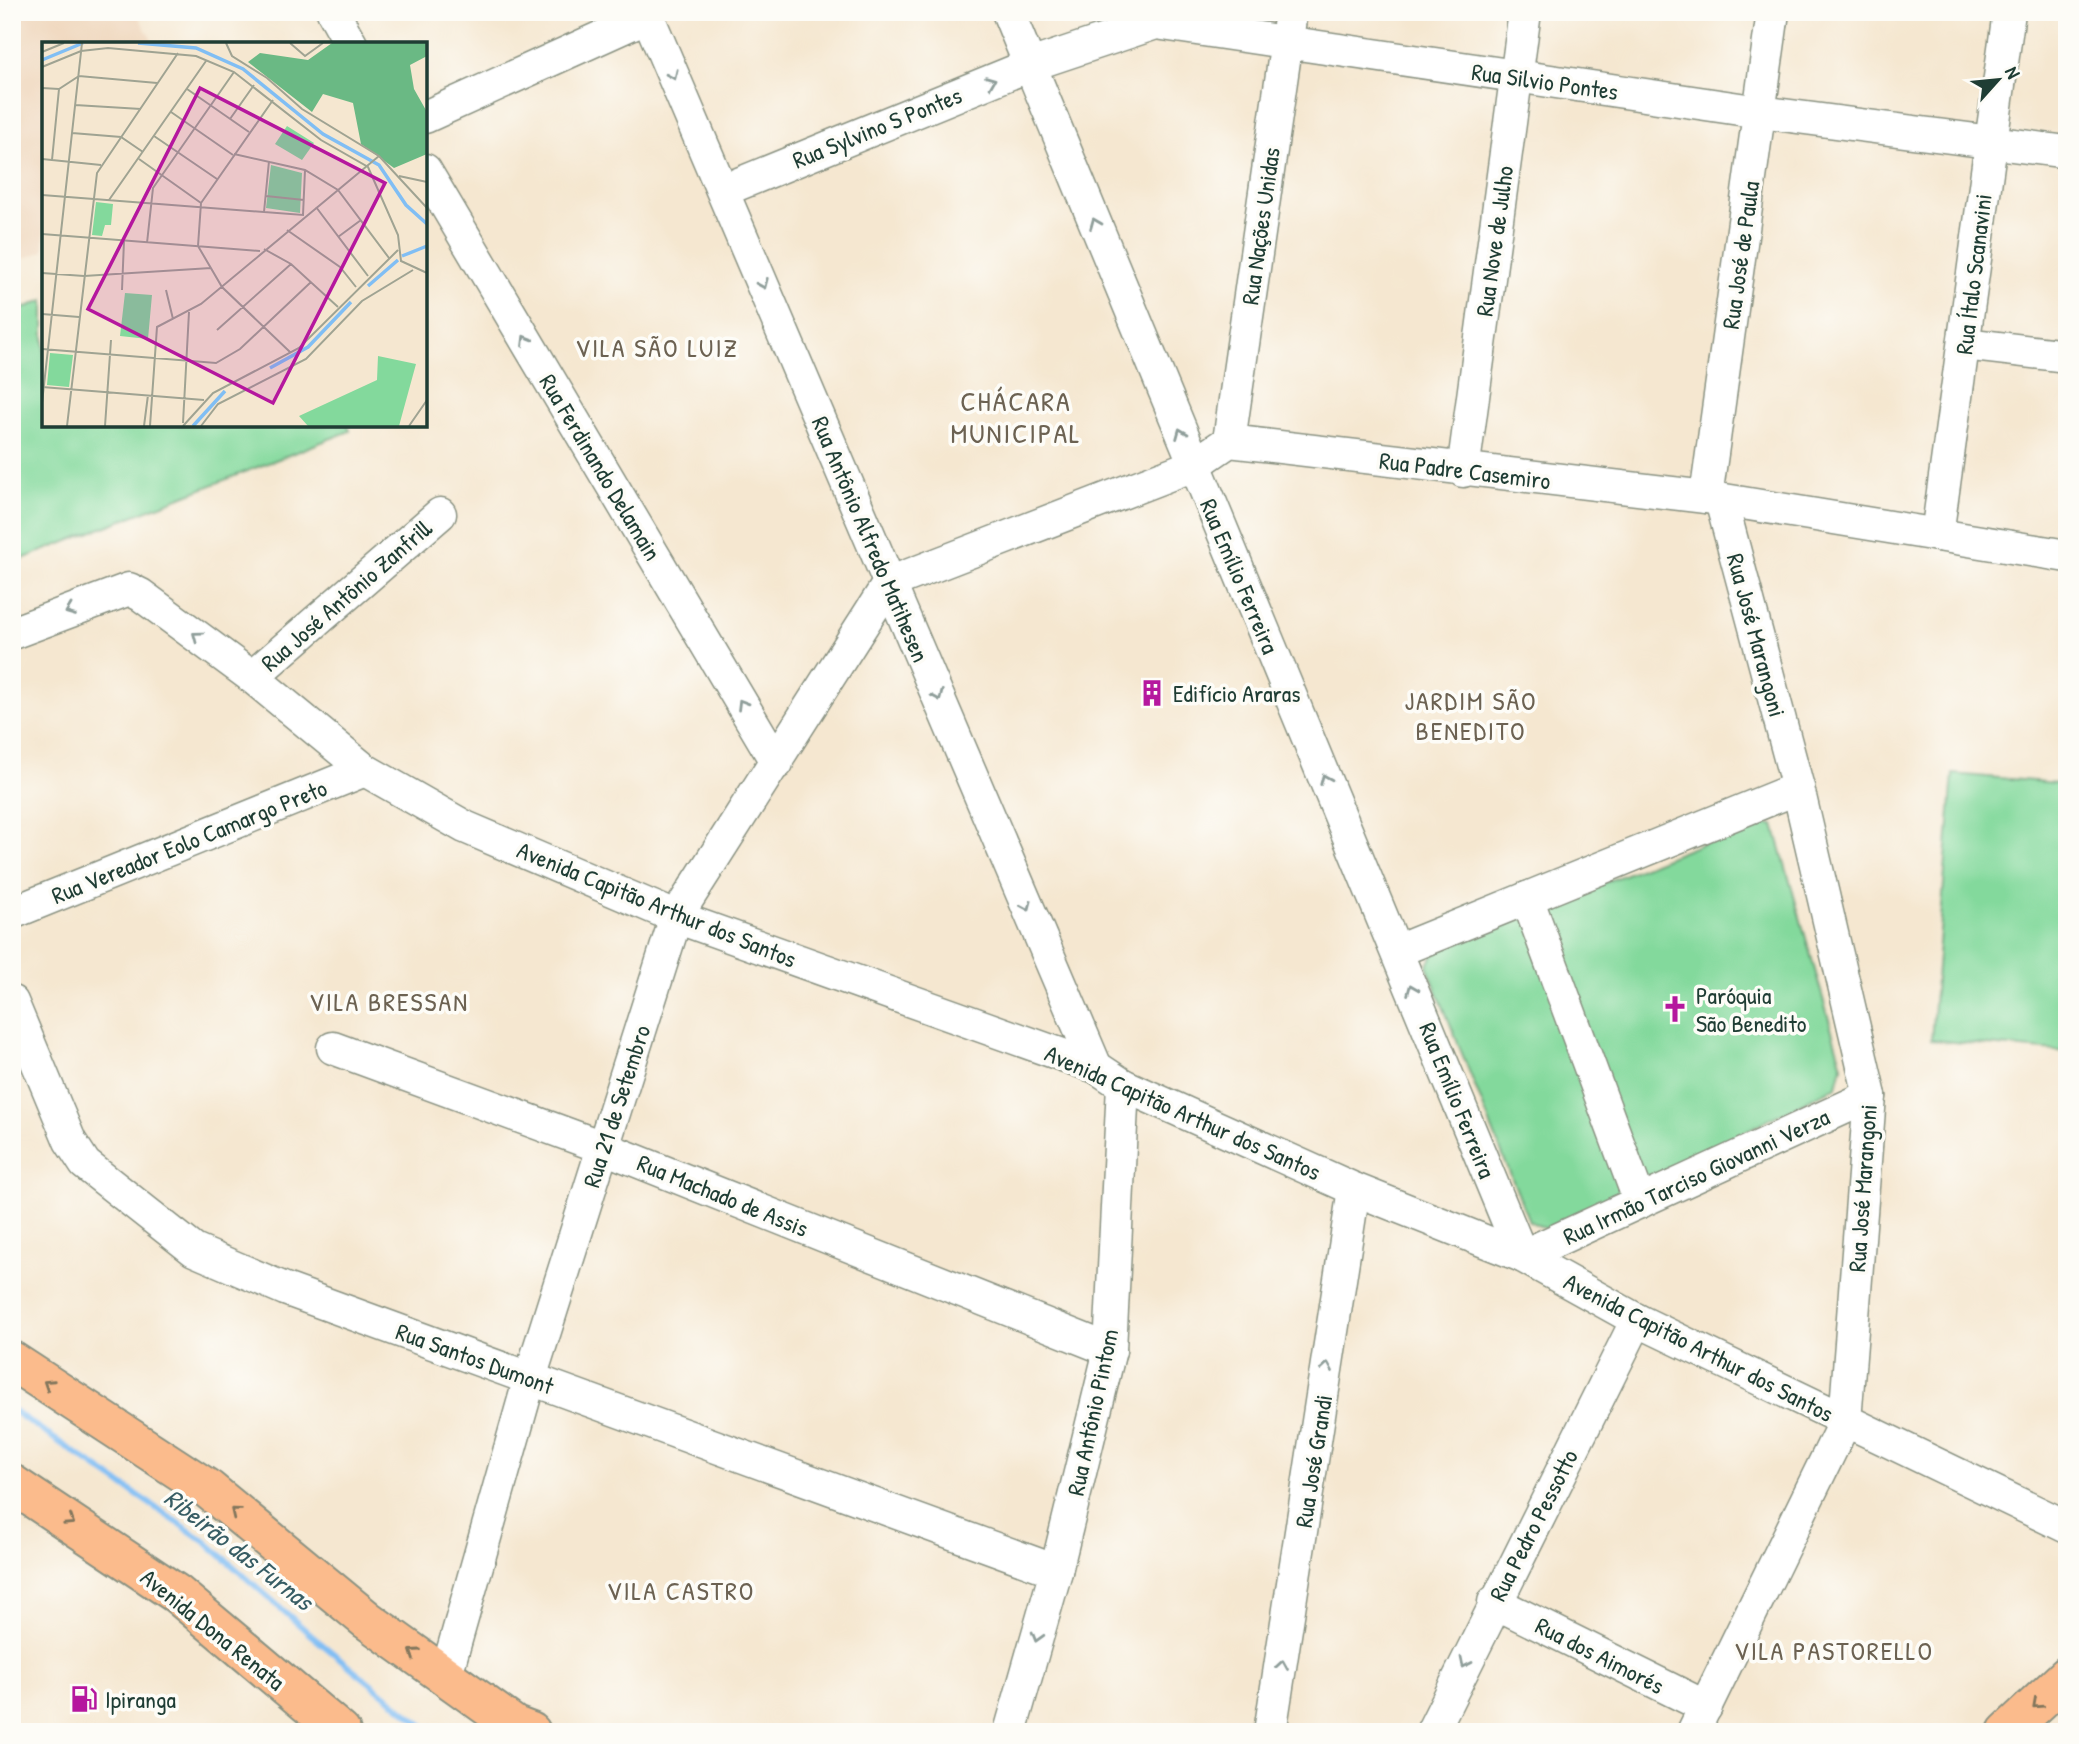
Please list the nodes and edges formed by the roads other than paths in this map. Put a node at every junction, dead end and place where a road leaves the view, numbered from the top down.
1 (332, 12) edge
2 (1008, 12) edge
3 (1525, 12) edge
4 (1773, 12) edge
5 (2009, 12) edge
6 (647, 14) edge
7 (1289, 27) edge
8 (350, 42) edge
9 (1030, 65) junction
10 (1517, 76) junction
11 (1760, 112) junction
12 (427, 116) edge
13 (1990, 141) junction
14 (2067, 152) edge
15 (427, 173) edge
16 (724, 190) junction
17 (1964, 344) junction
18 (2067, 356) edge
19 (1229, 440) junction
20 (1194, 465) junction
21 (1463, 471) junction
22 (1714, 499) junction
23 (440, 514) dead end
24 (1937, 536) junction
25 (2067, 556) edge
26 (889, 583) junction
27 (12, 633) edge
28 (251, 677) junction
29 (777, 763) junction
30 (365, 770) junction
31 (1798, 788) junction
32 (1527, 898) junction
33 (12, 913) edge
34 (676, 917) junction
35 (1397, 951) junction
36 (12, 1002) edge
37 (333, 1048) dead end
38 (1096, 1067) junction
39 (1123, 1085) junction
40 (1870, 1096) junction
41 (602, 1147) junction
42 (1354, 1189) junction
43 (1640, 1202) junction
44 (1522, 1256) junction
45 (1637, 1320) junction
46 (1110, 1350) junction
47 (12, 1361) edge
48 (530, 1378) junction
49 (1845, 1421) junction
50 (12, 1484) edge
51 (2067, 1527) edge
52 (1056, 1571) junction
53 (1494, 1602) junction
54 (446, 1675) junction
55 (2067, 1676) edge
56 (1700, 1720) edge
57 (341, 1732) edge
58 (531, 1732) edge
59 (1010, 1732) edge
60 (1270, 1732) edge
61 (1432, 1732) edge
62 (2007, 1732) edge

1 - 8 street
2 - 9 street, Rua Emílio Ferreira
3 - 10 street, Rua Nove de Julho
4 - 11 street, Rua José de Paula
5 - 13 street, Rua Ítalo Scanavini
6 - 12 street
6 -> 16 street, Rua Antônio Alfredo Matihesen
7 - 9 street, Rua Silvio Pontes
7 - 10 street, Rua Silvio Pontes
7 - 19 street, Rua Nações Unidas
16 -> 9 street, Rua Sylvino S Pontes
20 -> 9 street, Rua Emílio Ferreira
10 - 11 street, Rua Silvio Pontes
10 - 21 street, Rua Nove de Julho
11 - 13 street, Rua Silvio Pontes
11 - 22 street, Rua José de Paula
13 - 14 street, Rua Silvio Pontes
13 - 17 street, Rua Ítalo Scanavini
29 -> 15 street, Rua Ferdinando Delamain
16 -> 26 street, Rua Antônio Alfredo Matihesen
17 - 18 street
17 - 24 street, Rua Ítalo Scanavini
19 - 20 street
19 - 21 street, Rua Padre Casemiro
20 - 26 street
35 -> 20 street, Rua Emílio Ferreira
21 - 22 street, Rua Padre Casemiro
22 - 24 street, Rua Padre Casemiro
22 - 31 street, Rua José Marangoni
23 - 28 street, Rua José Antônio Zanfrill
24 - 25 street, Rua Padre Casemiro
26 - 29 street, Rua 21 de Setembro
26 -> 38 street, Rua Antônio Alfredo Matihesen
28 -> 27 street, Avenida Capitão Arthur dos Santos
28 - 30 street, Avenida Capitão Arthur dos Santos
29 - 34 street, Rua 21 de Setembro
30 - 33 street, Rua Vereador Eolo Camargo Preto
30 - 34 street, Avenida Capitão Arthur dos Santos
31 - 32 street
31 - 40 street, Rua José Marangoni
32 - 35 street
32 - 43 street
34 - 38 street, Avenida Capitão Arthur dos Santos
34 - 41 street, Rua 21 de Setembro
44 -> 35 street, Rua Emílio Ferreira
36 - 48 street, Rua Santos Dumont
37 - 41 street, Rua Machado de Assis
38 - 39 street, Avenida Capitão Arthur dos Santos
39 - 42 street, Avenida Capitão Arthur dos Santos
39 - 46 street, Rua Antônio Pintom
40 - 43 street, Rua Irmão Tarciso Giovanni Verza
40 - 49 street, Rua José Marangoni
41 - 46 street, Rua Machado de Assis
41 - 48 street, Rua 21 de Setembro
42 - 44 street, Avenida Capitão Arthur dos Santos
60 -> 42 street, Rua José Grandi
43 - 44 street, Rua Irmão Tarciso Giovanni Verza
44 - 45 street, Avenida Capitão Arthur dos Santos
45 - 49 street, Avenida Capitão Arthur dos Santos
45 - 53 street, Rua Pedro Pessotto
46 - 52 street, Rua Antônio Pintom
54 -> 47 main road
48 - 52 street, Rua Santos Dumont
48 - 54 street, Rua 21 de Setembro
49 - 51 street, Avenida Capitão Arthur dos Santos
49 - 56 street, Rua José Marangoni
50 -> 57 main road, Avenida Dona Renata
52 -> 59 street, Rua Antônio Pintom
53 - 56 street, Rua dos Aimorés
53 -> 61 street, Rua Pedro Pessotto
54 - 58 main road
55 -> 62 main road

